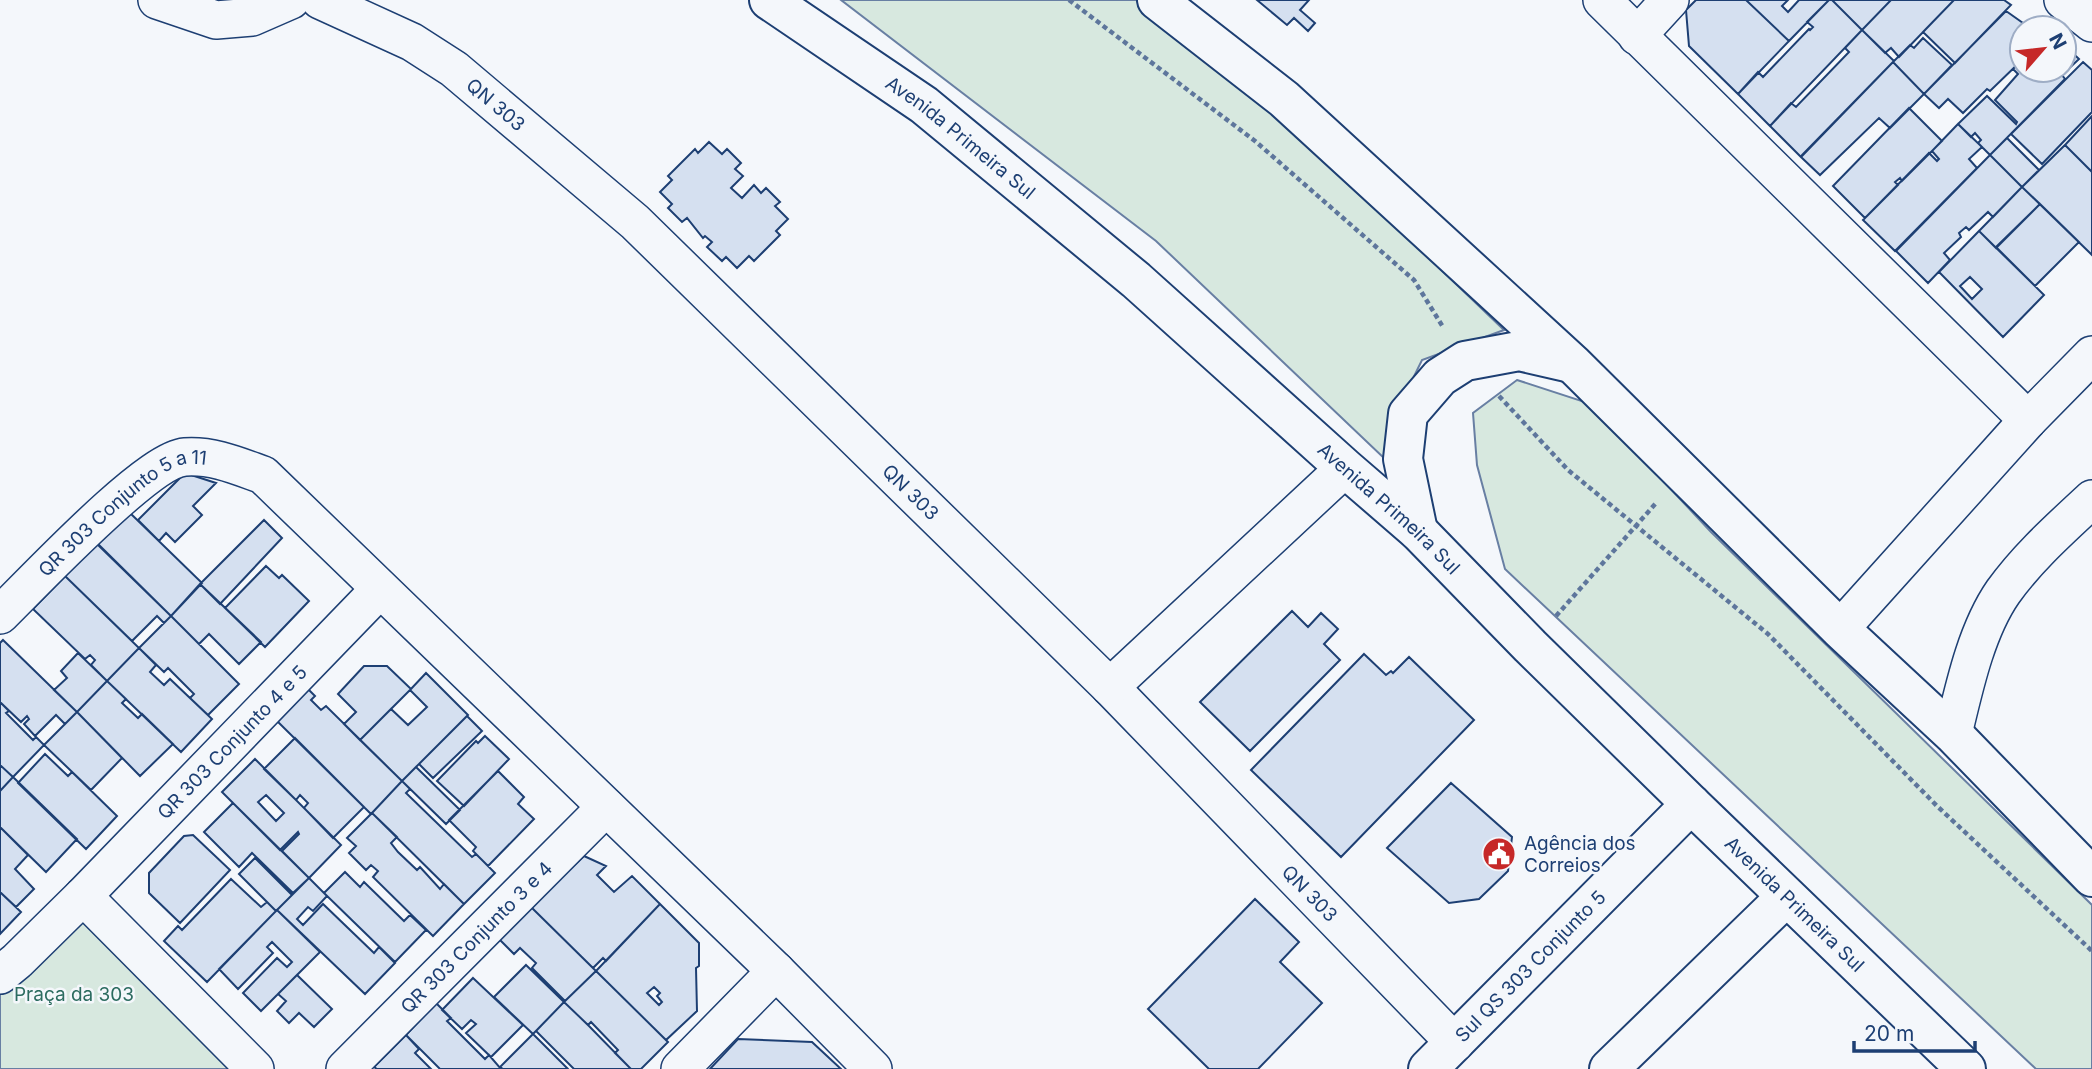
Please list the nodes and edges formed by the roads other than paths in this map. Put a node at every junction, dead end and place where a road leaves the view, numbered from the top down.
1 (157, 0) edge
2 (290, 0) edge
3 (320, 0) edge
4 (769, 0) edge
5 (1157, 0) edge
6 (1602, 0) edge
7 (1670, 0) edge
8 (2063, 0) edge
9 (2092, 23) edge
10 (1637, 36) junction
11 (2092, 355) edge
12 (1573, 364) junction
13 (2028, 420) junction
14 (1345, 468) junction
15 (2092, 499) edge
16 (1418, 531) junction
17 (380, 589) junction
18 (0, 615) edge
19 (1840, 629) junction
20 (1110, 687) junction
21 (1953, 734) junction
22 (1691, 804) junction
23 (606, 807) junction
24 (2092, 877) edge
25 (83, 896) junction
26 (1786, 897) junction
27 (776, 971) junction
28 (0, 975) edge
29 (1455, 1043) junction
30 (255, 1069) edge
31 (345, 1069) edge
32 (680, 1069) edge
33 (873, 1069) edge
34 (1428, 1069) edge
35 (1609, 1069) edge
36 (1966, 1069) edge

1 - 2 street
3 - 20 street, QN 303
4 - 14 main road, Avenida Primeira Sul
5 - 12 main road
6 - 10 street
7 - 10 street
8 - 9 street
10 - 13 street
11 - 13 street
12 - 16 main road
12 - 19 main road
13 - 19 street
14 - 16 main road, Avenida Primeira Sul
14 - 20 street
15 - 21 street
16 - 22 main road, Avenida Primeira Sul
17 - 18 street, QR 303 Conjunto 5 a 11
17 - 23 street
17 - 25 street, QR 303 Conjunto 4 e 5
19 - 21 main road
20 - 29 street, QN 303
21 - 24 main road
22 - 26 main road, Avenida Primeira Sul
22 - 29 main road, Sul QS 303 Conjunto 5
23 - 27 street
23 - 31 street, QR 303 Conjunto 3 e 4
25 - 28 street, QR 303 Conjunto 4 e 5
25 - 30 street
26 - 35 main road
26 - 36 main road, Avenida Primeira Sul
27 - 32 street
27 - 33 street
29 - 34 main road, Sul QS 303 Conjunto 5

